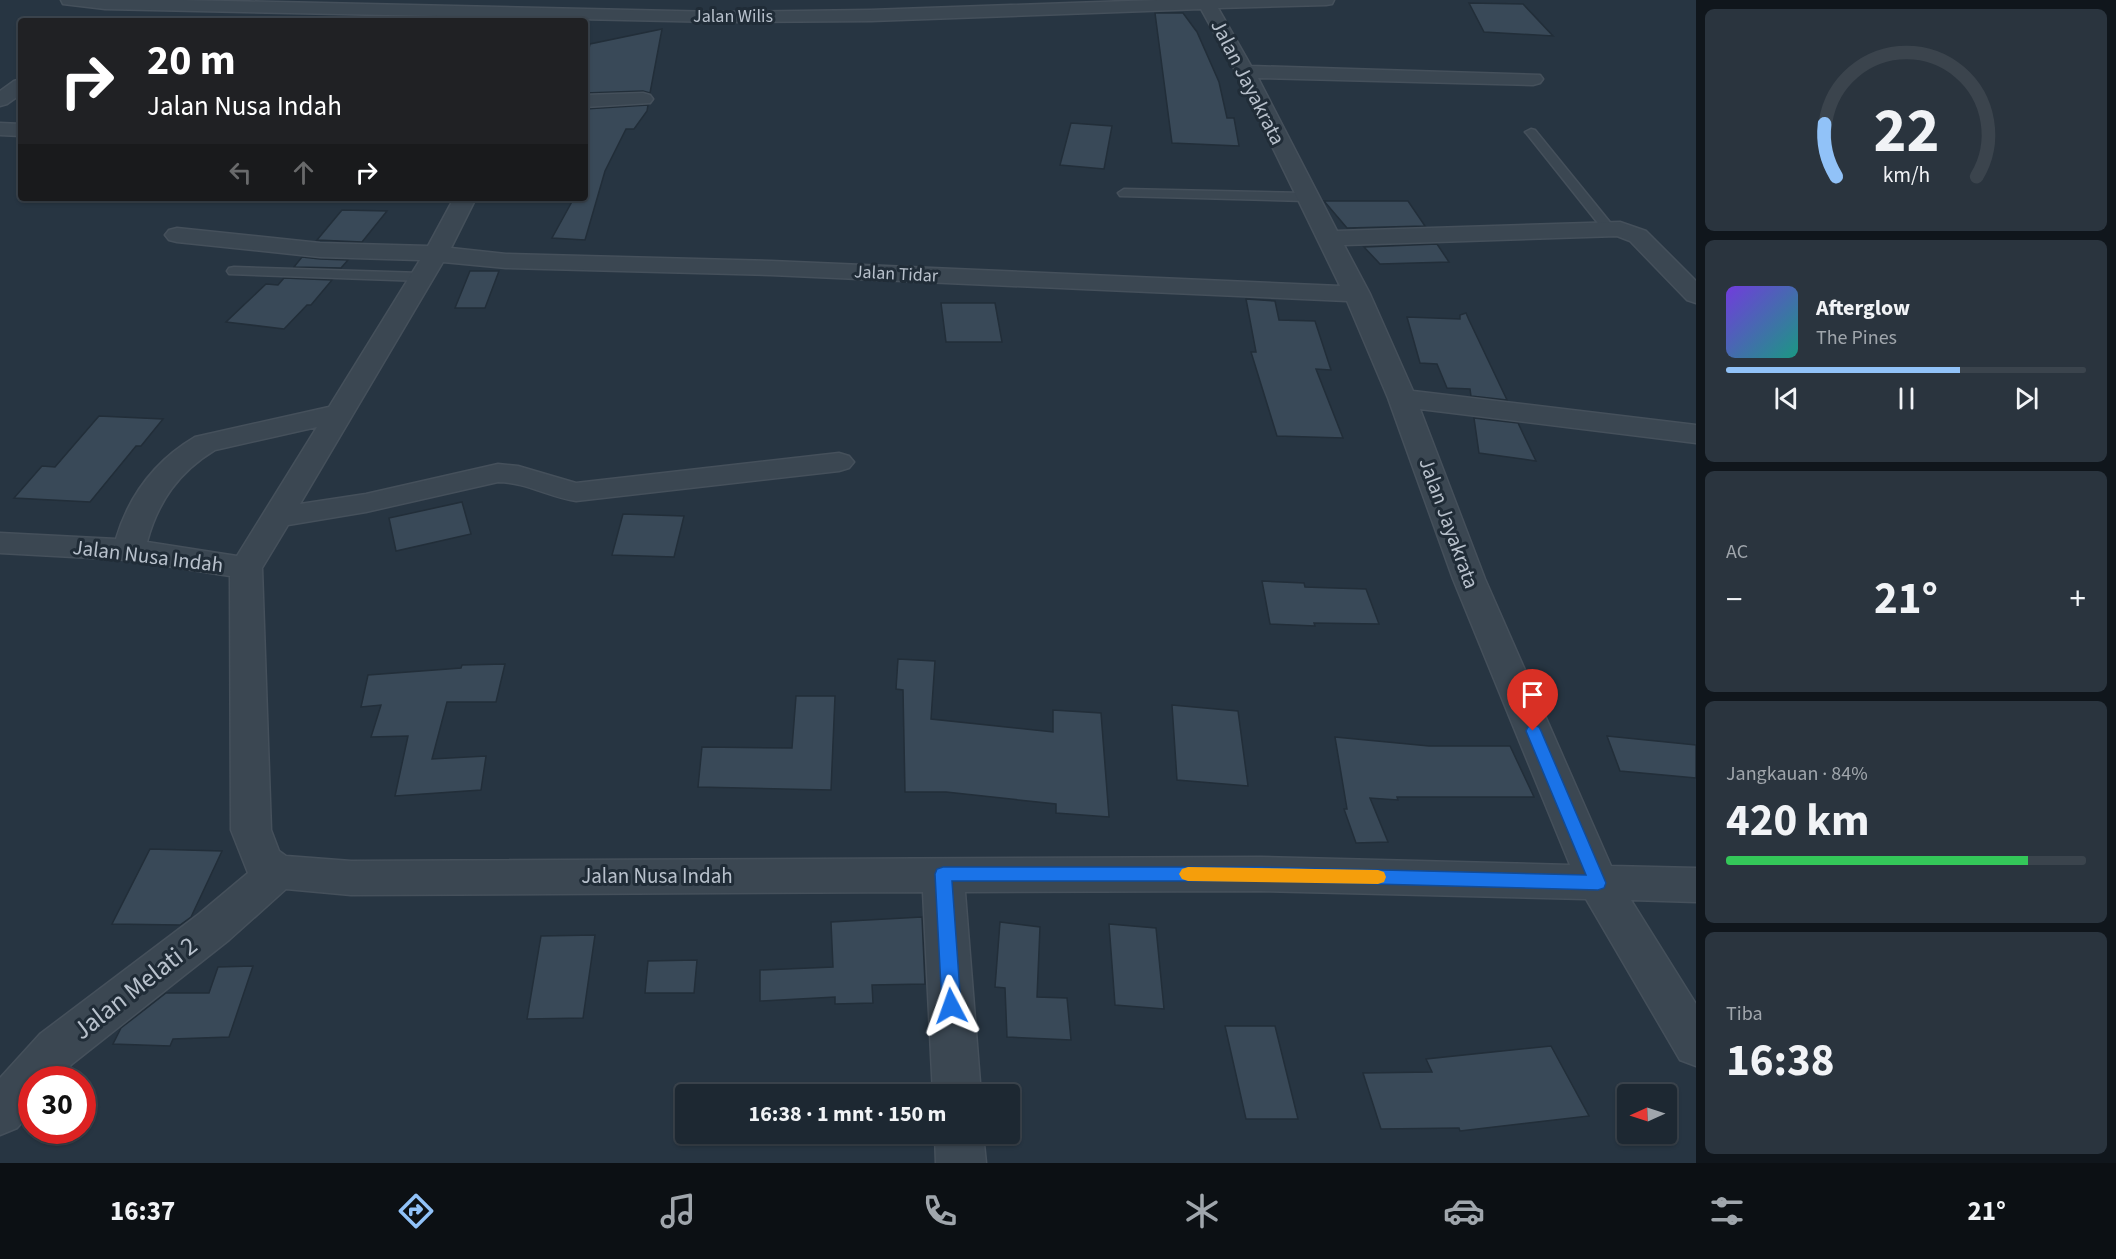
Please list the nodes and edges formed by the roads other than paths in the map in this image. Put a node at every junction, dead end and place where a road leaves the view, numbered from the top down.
1 (69, 0) edge
2 (1326, 0) edge
3 (1206, 1) edge
4 (169, 3) edge
5 (105, 4) junction
6 (567, 11) edge
7 (91, 18) edge
8 (1245, 72) junction
9 (1533, 80) dead end
10 (18, 87) edge
11 (643, 99) dead end
12 (0, 100) edge
13 (588, 101) edge
14 (0, 129) edge
15 (18, 130) edge
16 (1532, 132) dead end
17 (1124, 193) dead end
18 (1306, 197) junction
19 (463, 201) edge
20 (1609, 229) junction
21 (177, 235) dead end
22 (1327, 238) junction
23 (429, 265) junction
24 (234, 271) dead end
25 (1357, 294) junction
26 (1696, 295) edge
27 (1402, 398) junction
28 (341, 413) junction
29 (1696, 434) edge
30 (839, 462) dead end
31 (277, 517) junction
32 (0, 543) edge
33 (129, 550) junction
34 (246, 568) junction
35 (278, 872) junction
36 (943, 874) junction
37 (1598, 883) junction
38 (1696, 885) edge
39 (1696, 1045) edge
40 (956, 1084) edge
41 (0, 1112) edge
42 (960, 1144) edge
43 (961, 1163) edge

1 - 5 street, Jalan Wilis
2 - 3 street, Jalan Wilis
3 - 6 street, Jalan Wilis
3 - 8 street, Jalan Jayakrata
4 - 5 street, Jalan Wilis
4 - 6 street, Jalan Wilis
5 - 7 street
8 - 9 street
8 - 18 street, Jalan Jayakrata
10 - 12 street
11 - 13 street
14 - 15 street
16 - 20 lane
17 - 18 lane
18 - 22 street, Jalan Jayakrata
19 - 23 street
20 - 22 street
20 - 26 street
21 - 23 street, Jalan Tidar
22 - 25 street, Jalan Jayakrata
23 - 24 lane
23 - 25 street, Jalan Tidar
23 - 28 street
25 - 27 street, Jalan Jayakrata
27 - 29 street
27 - 37 street, Jalan Jayakrata
28 - 31 street
28 - 33 street
30 - 31 street
31 - 34 street
32 - 33 street, Jalan Nusa Indah
33 - 34 street, Jalan Nusa Indah
34 - 35 street, Jalan Nusa Indah
35 - 36 street, Jalan Nusa Indah
35 - 41 street, Jalan Melati 2
36 - 37 street, Jalan Nusa Indah
36 - 40 street
37 - 38 street, Jalan Nusa Indah
37 - 39 street, Jalan Jayakrata
42 - 43 street

